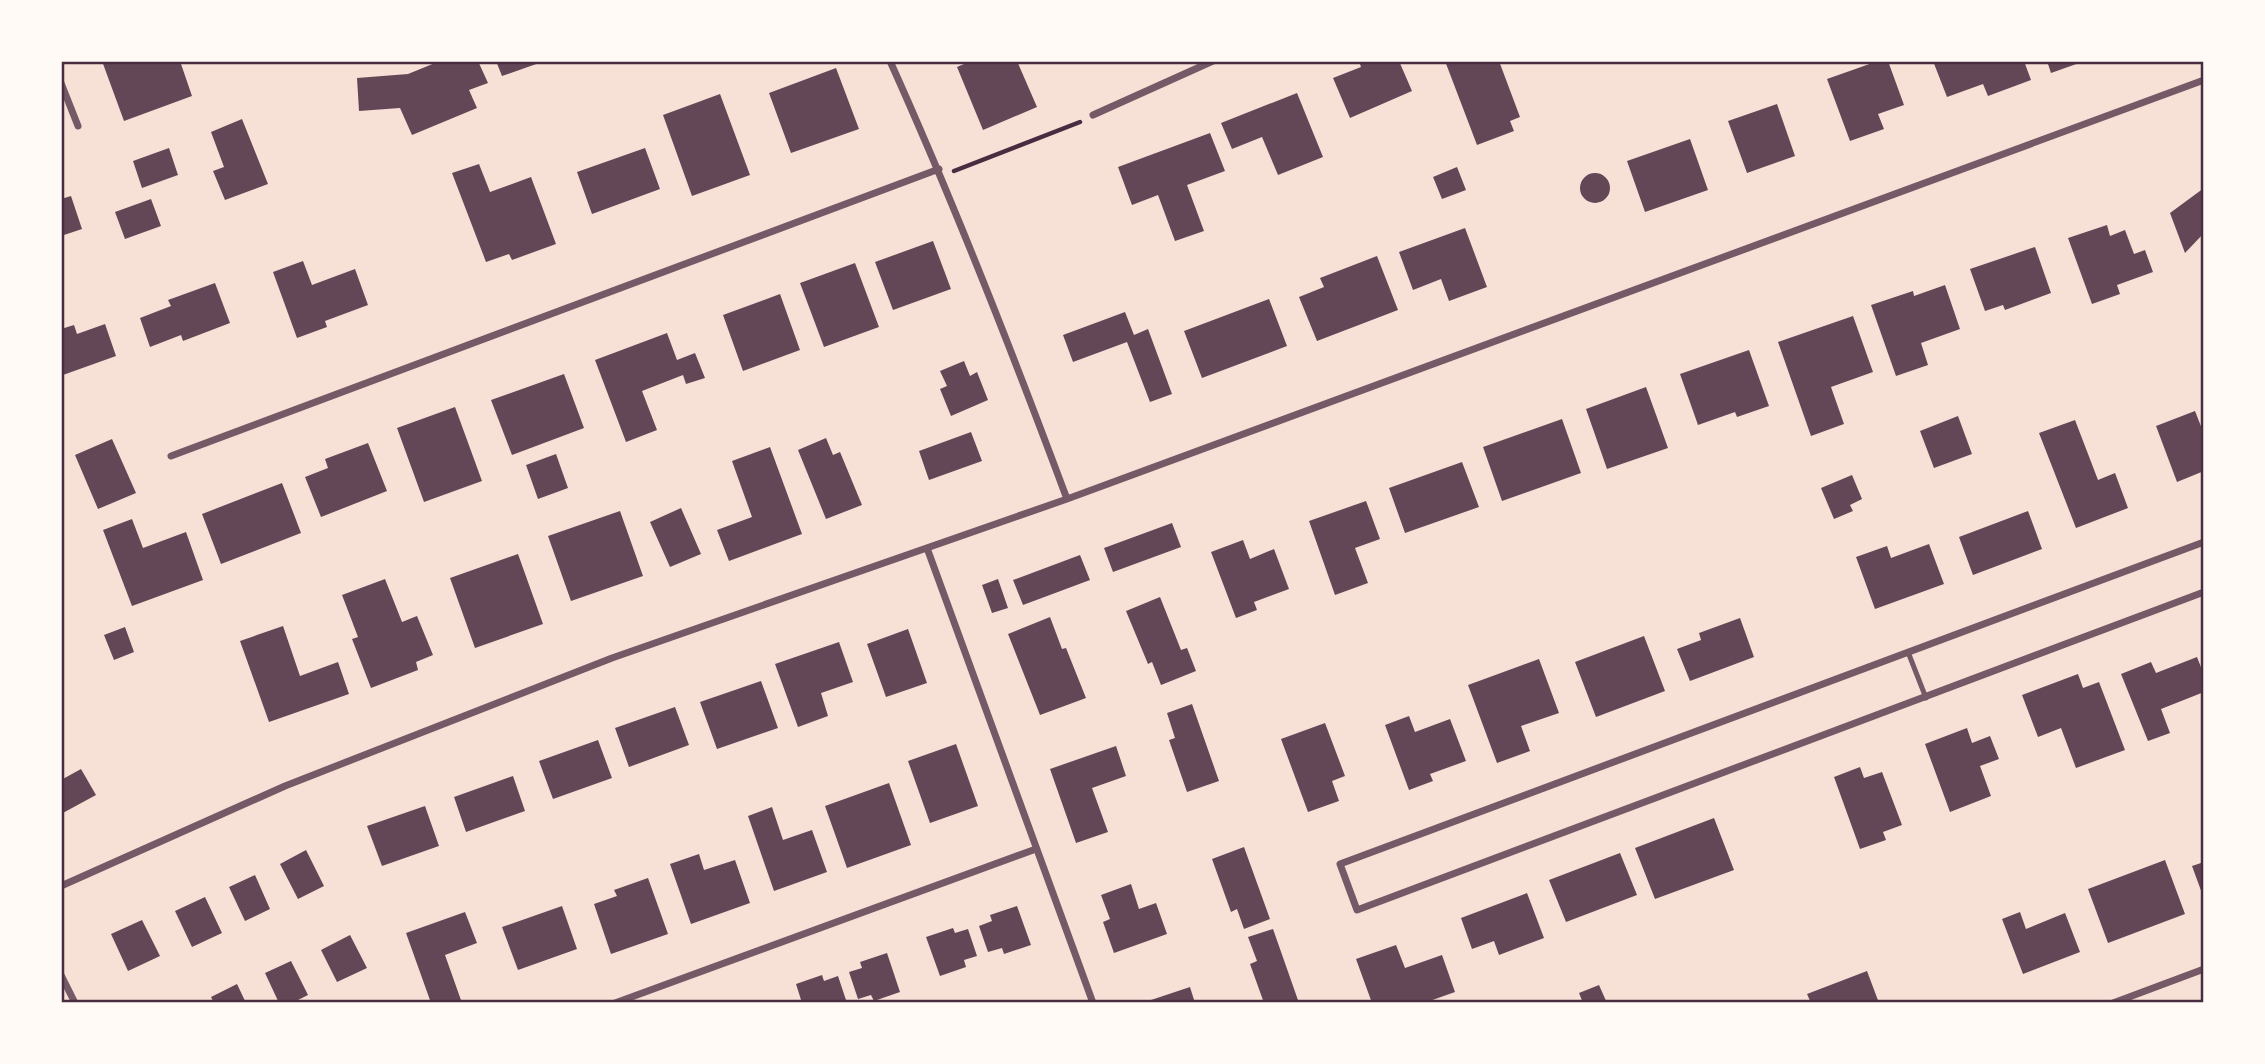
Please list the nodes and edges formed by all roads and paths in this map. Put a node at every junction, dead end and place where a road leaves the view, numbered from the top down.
1 (890, 61) edge
2 (1213, 61) edge
3 (2204, 80) edge
4 (61, 83) edge
5 (1093, 115) joint
6 (78, 126) dead end
7 (940, 173) junction
8 (171, 456) dead end
9 (1067, 499) junction
10 (2204, 542) edge
11 (927, 548) junction
12 (2204, 592) edge
13 (1908, 652) junction
14 (1926, 698) junction
15 (1036, 849) junction
16 (61, 886) edge
17 (2204, 969) edge
18 (61, 975) edge
19 (75, 1003) edge
20 (615, 1003) edge
21 (1093, 1003) edge
22 (2113, 1003) edge

1 - 7 street
2 - 5 street
3 - 9 street
4 - 6 street
5 - 7 path
7 - 8 street
7 - 9 street
9 - 11 street
10 - 13 street
11 - 15 street
11 - 16 street
12 - 14 street
13 - 14 lane
13 - 14 street
15 - 20 street
15 - 21 street
17 - 22 street
18 - 19 street

